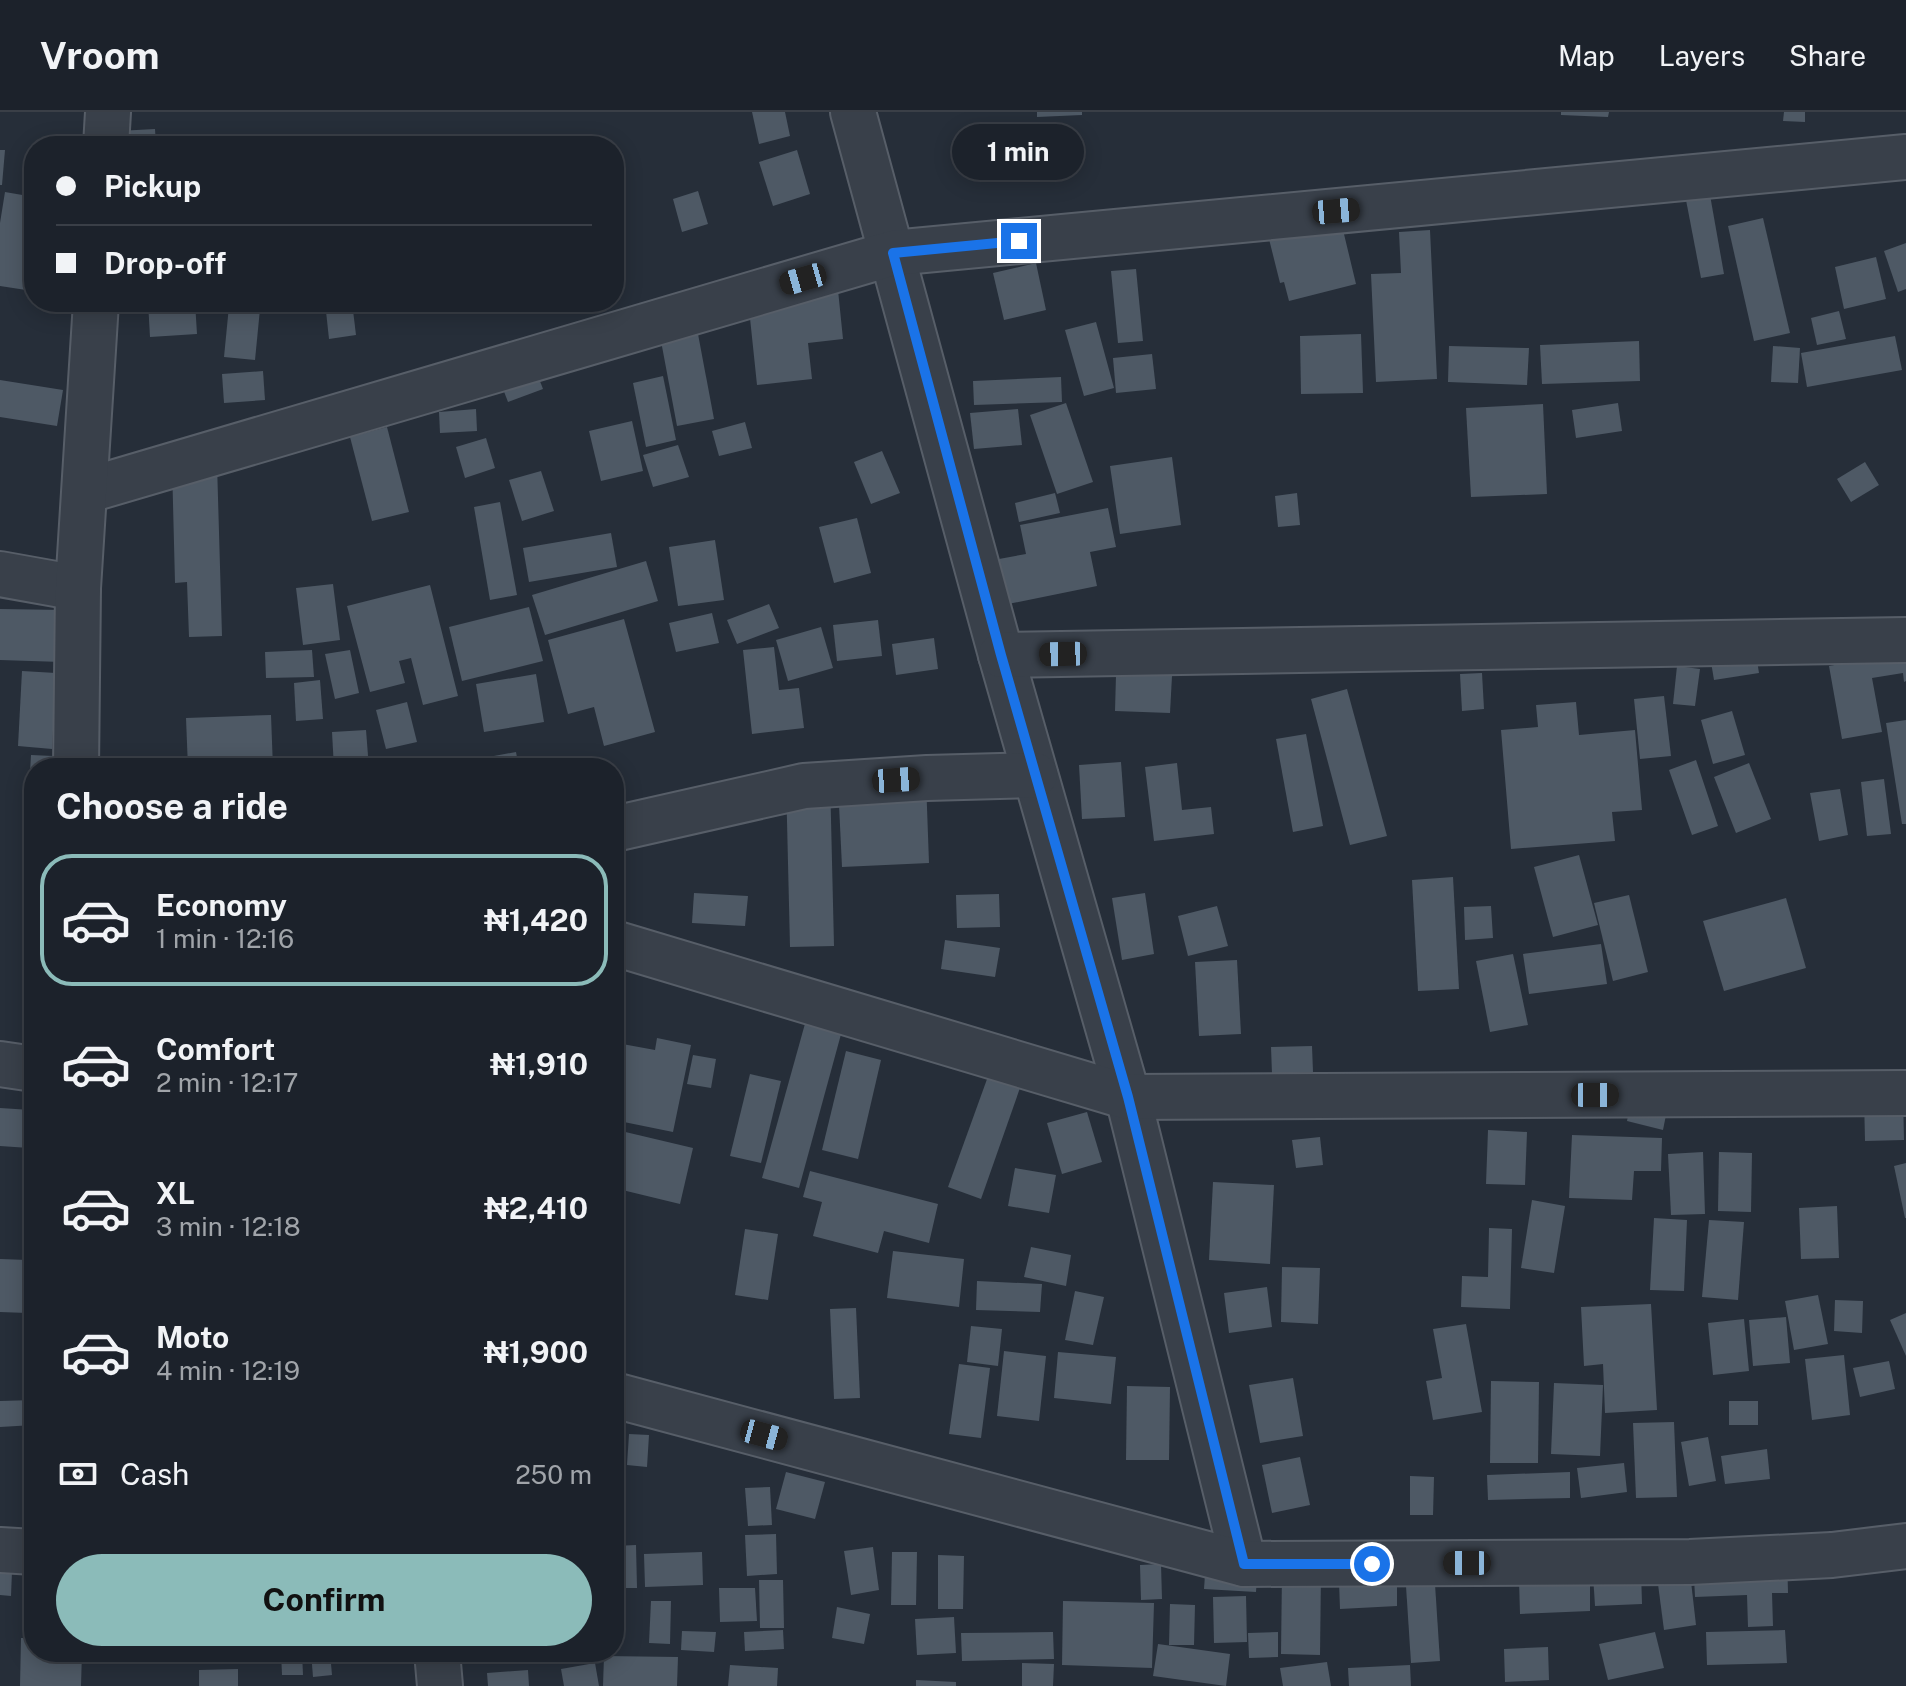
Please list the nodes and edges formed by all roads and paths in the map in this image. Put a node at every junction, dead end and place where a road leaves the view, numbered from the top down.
1 (108, 112) edge
2 (853, 112) edge
3 (107, 136) edge
4 (1906, 157) edge
5 (893, 253) junction
6 (95, 312) edge
7 (85, 491) junction
8 (0, 574) edge
9 (78, 588) junction
10 (1906, 640) edge
11 (1001, 655) junction
12 (76, 758) edge
13 (1035, 775) junction
14 (624, 827) edge
15 (624, 946) edge
16 (0, 1064) edge
17 (24, 1068) edge
18 (1906, 1093) edge
19 (1128, 1097) junction
20 (624, 1398) edge
21 (1906, 1546) edge
22 (0, 1550) edge
23 (24, 1551) edge
24 (1244, 1564) junction
25 (438, 1662) edge
26 (440, 1686) edge

1 - 3 street
2 - 5 street
4 - 5 street
5 - 7 street
5 - 11 street
6 - 7 street
7 - 9 street
8 - 9 street
9 - 12 street
10 - 11 street
11 - 13 street
13 - 14 street
13 - 19 street
15 - 19 street
16 - 17 street
18 - 19 street
19 - 24 street
20 - 24 street
21 - 24 street
22 - 23 street
25 - 26 street

